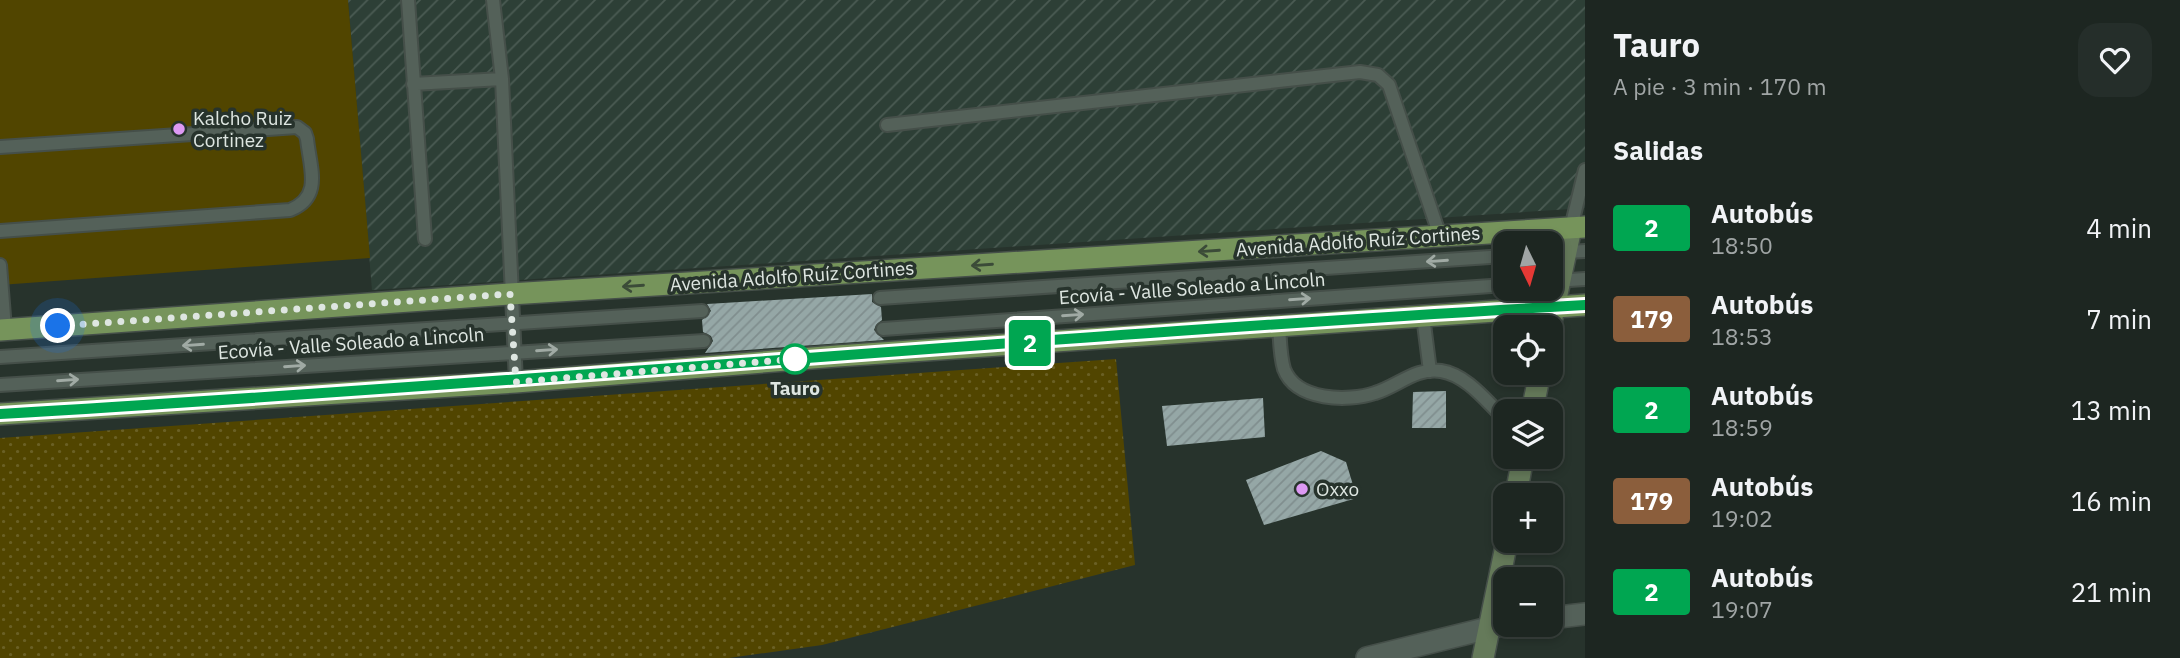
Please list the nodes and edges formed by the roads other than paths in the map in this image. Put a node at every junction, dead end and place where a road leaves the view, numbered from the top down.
1 (408, 0) edge
2 (493, 0) edge
3 (502, 79) junction
4 (413, 83) junction
5 (887, 125) dead end
6 (0, 147) edge
7 (1585, 170) edge
8 (1578, 228) edge
9 (0, 231) edge
10 (1440, 236) junction
11 (425, 239) dead end
12 (1567, 252) edge
13 (1493, 257) edge
14 (0, 265) edge
15 (1585, 279) edge
16 (1563, 280) edge
17 (1493, 286) edge
18 (510, 294) junction
19 (880, 299) dead end
20 (1585, 305) edge
21 (702, 312) dead end
22 (1558, 315) edge
23 (1423, 317) junction
24 (1493, 317) edge
25 (512, 324) junction
26 (1279, 326) junction
27 (3, 329) edge
28 (883, 329) dead end
29 (704, 341) dead end
30 (513, 352) junction
31 (0, 357) edge
32 (1430, 371) junction
33 (516, 382) junction
34 (0, 385) edge
35 (1493, 408) edge
36 (0, 414) edge
37 (1585, 614) edge
38 (1563, 617) edge
39 (1493, 626) edge
40 (1493, 636) edge
41 (1367, 658) edge
42 (1483, 658) edge

1 - 4 lane
2 - 3 lane
3 - 4 lane
3 - 18 lane
4 - 11 lane
5 - 10 lane
6 - 9 lane
7 - 8 lane
8 - 10 main road, Avenida Adolfo Ruíz Cortines
8 - 12 street
10 -> 18 main road, Avenida Adolfo Ruíz Cortines
13 -> 19 lane
14 - 27 lane
15 - 16 lane
28 -> 17 lane, Ecovía - Valle Soleado a Lincoln
18 - 25 lane
18 - 27 main road, Avenida Adolfo Ruíz Cortines
20 - 22 main road
21 - 25 lane
23 - 24 main road
23 - 26 main road
23 - 32 lane
25 - 30 lane
25 -> 31 lane
26 - 32 lane
26 - 33 main road
30 -> 29 lane, Ecovía - Valle Soleado a Lincoln
30 - 33 lane
34 -> 30 lane, Ecovía - Valle Soleado a Lincoln
32 - 35 lane
33 - 36 main road
37 - 38 street
39 - 41 street
40 - 42 street

